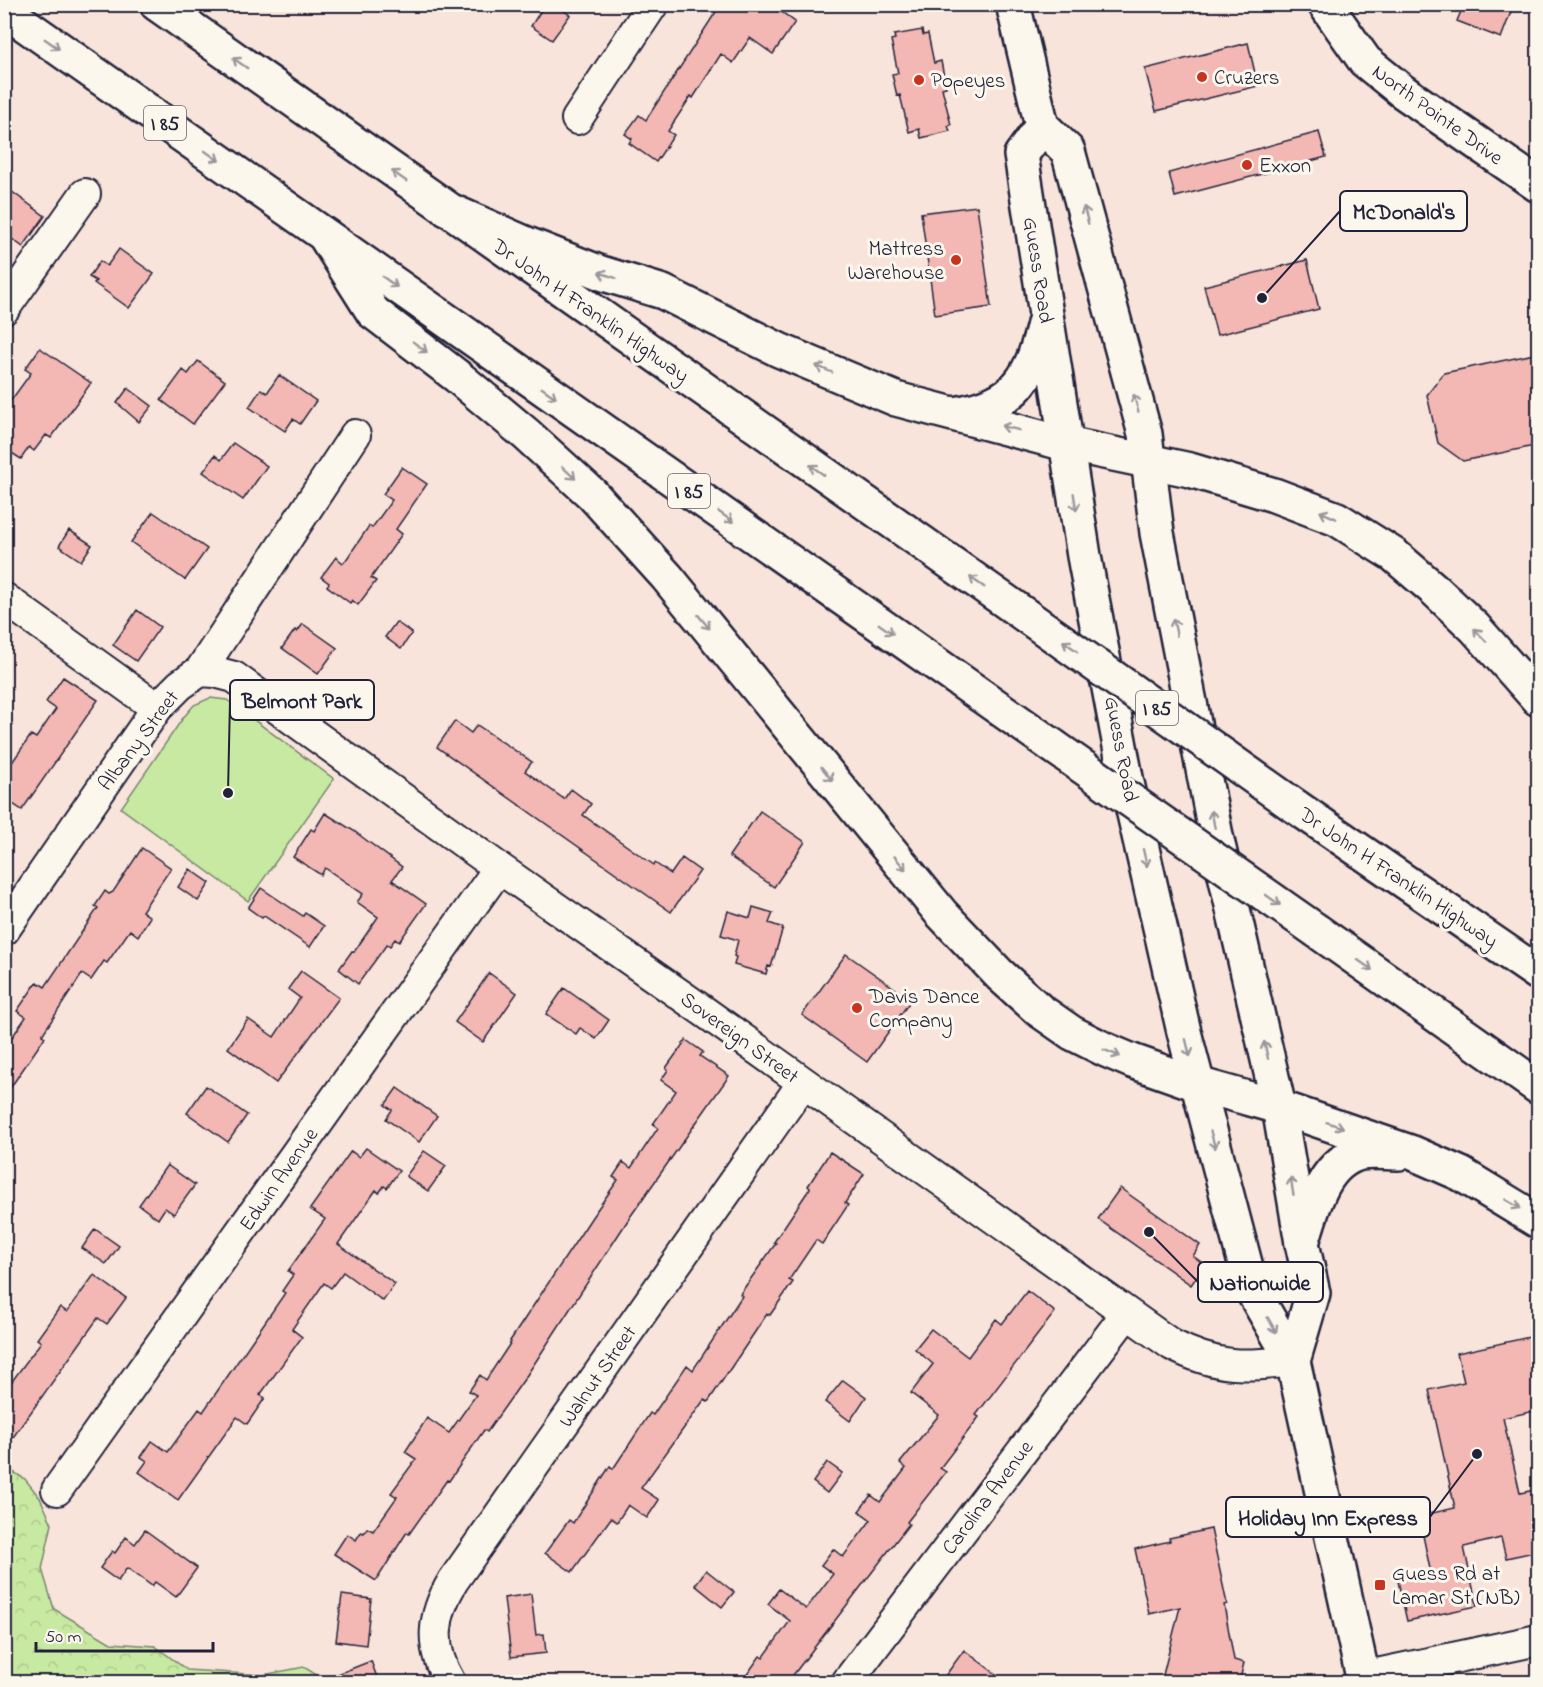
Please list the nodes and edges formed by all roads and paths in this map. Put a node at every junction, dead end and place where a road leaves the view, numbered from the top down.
1 (157, 4) edge
2 (653, 4) edge
3 (1013, 4) edge
4 (1325, 4) edge
5 (4, 10) edge
6 (577, 119) dead end
7 (1042, 126) junction
8 (1539, 185) edge
9 (85, 194) dead end
10 (447, 209) junction
11 (324, 236) junction
12 (4, 309) edge
13 (1046, 316) junction
14 (953, 414) junction
15 (355, 435) dead end
16 (1066, 444) junction
17 (1148, 460) junction
18 (4, 598) edge
19 (200, 671) junction
20 (1539, 699) edge
21 (157, 708) junction
22 (499, 868) junction
23 (4, 930) edge
24 (1539, 973) edge
25 (803, 1083) junction
26 (1197, 1084) junction
27 (1539, 1087) edge
28 (1279, 1107) junction
29 (1413, 1153) junction
30 (1539, 1221) edge
31 (1302, 1243) junction
32 (1127, 1312) junction
33 (1293, 1361) junction
34 (57, 1490) dead end
35 (1539, 1640) edge
36 (1363, 1680) edge
37 (450, 1683) edge
38 (847, 1683) edge

10 -> 1 main road, Dr John H Franklin Highway / I 85
2 - 6 street
3 - 7 main road
4 - 8 main road, North Pointe Drive
5 -> 11 main road, I 85
7 - 13 main road, Guess Road
17 -> 7 main road, Guess Road
9 - 12 street
14 -> 10 main road
24 -> 10 main road, Dr John H Franklin Highway / I 85, bridge
11 -> 26 main road
11 -> 27 main road, I 85, bridge
13 - 14 main road
13 - 16 main road, Guess Road
16 -> 14 main road
15 - 19 street, Albany Street
16 - 17 main road
16 -> 26 main road, Guess Road
20 -> 17 main road
28 -> 17 main road, Guess Road
18 - 21 street
19 - 21 street, Albany Street
19 - 22 street, Sovereign Street
21 - 23 street, Albany Street
22 - 25 street, Sovereign Street
22 - 34 street, Edwin Avenue
25 - 32 street, Sovereign Street
25 - 37 street, Walnut Street
26 - 28 main road
26 -> 33 main road, Guess Road
28 -> 29 main road
31 -> 28 main road, Guess Road
29 -> 30 main road
29 - 31 main road
31 - 33 main road, Guess Road
32 - 33 street, Sovereign Street
32 - 38 street, Carolina Avenue
33 - 36 main road, Guess Road
35 - 36 street

